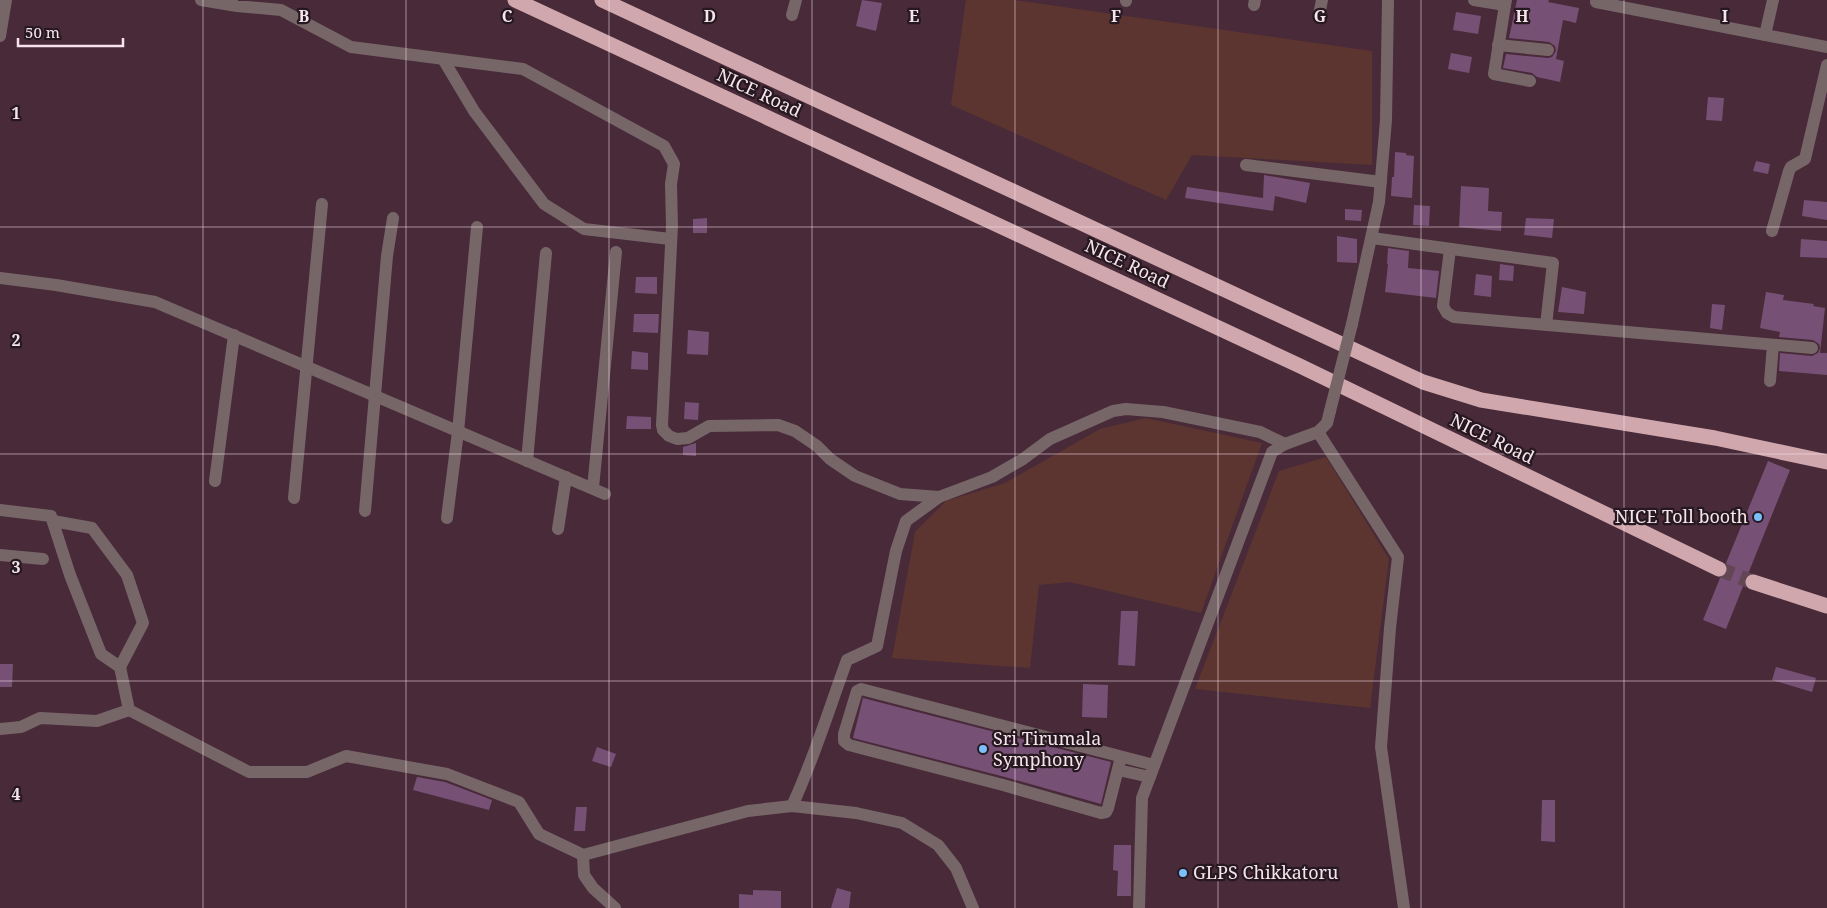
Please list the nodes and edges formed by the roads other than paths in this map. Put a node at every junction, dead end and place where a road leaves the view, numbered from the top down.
1 (6, 0) edge
2 (201, 0) edge
3 (516, 0) edge
4 (602, 0) edge
5 (796, 0) edge
6 (1322, 0) edge
7 (1388, 0) edge
8 (1474, 0) edge
9 (1773, 0) edge
10 (1505, 2) edge
11 (1596, 2) dead end
12 (792, 14) dead end
13 (1319, 15) dead end
14 (1765, 35) junction
15 (0, 36) edge
16 (1498, 45) junction
17 (1827, 47) edge
18 (1548, 50) dead end
19 (443, 59) junction
20 (1827, 65) edge
21 (1530, 81) dead end
22 (1822, 107) edge
23 (1246, 165) dead end
24 (1381, 182) junction
25 (322, 204) dead end
26 (393, 218) dead end
27 (477, 227) dead end
28 (1772, 231) dead end
29 (1372, 238) junction
30 (670, 239) junction
31 (1450, 249) junction
32 (616, 252) dead end
33 (546, 253) dead end
34 (0, 278) edge
35 (1546, 325) junction
36 (234, 335) junction
37 (1773, 345) junction
38 (1812, 348) dead end
39 (306, 368) junction
40 (1770, 381) dead end
41 (375, 396) junction
42 (458, 432) junction
43 (1318, 432) junction
44 (1285, 444) junction
45 (527, 461) junction
46 (1827, 462) edge
47 (566, 477) junction
48 (215, 481) dead end
49 (593, 488) junction
50 (605, 494) dead end
51 (939, 497) junction
52 (294, 498) dead end
53 (0, 510) edge
54 (365, 511) dead end
55 (447, 518) dead end
56 (52, 521) junction
57 (558, 529) dead end
58 (0, 555) edge
59 (42, 560) dead end
60 (1719, 569) tunnel mouth
61 (1753, 582) tunnel mouth
62 (1827, 606) edge
63 (120, 667) junction
64 (129, 710) junction
65 (0, 729) edge
66 (1121, 757) junction
67 (1154, 765) junction
68 (1118, 770) junction
69 (1150, 777) junction
70 (792, 806) junction
71 (583, 856) junction
72 (615, 908) edge
73 (973, 908) edge
74 (1138, 908) edge
75 (1404, 908) edge

1 - 15 street
2 - 19 street
3 - 60 highway, NICE Road
4 - 46 highway, NICE Road
5 - 12 street
6 - 13 street
7 - 24 street
8 - 10 street
9 - 14 street
10 - 16 street
11 - 14 street
14 - 17 street
16 - 18 street
16 - 21 street
19 - 30 street
19 - 30 street
20 - 22 street
22 - 28 street
23 - 24 street
24 - 29 street
25 - 39 street
26 - 41 street
27 - 42 street
29 - 31 street
29 - 43 street, bridge
30 - 51 street
31 - 35 street
31 - 35 street
32 - 49 street
33 - 45 street
34 - 36 street
35 - 37 street
36 - 39 street
36 - 48 street
37 - 38 street
37 - 40 street
39 - 41 street
39 - 52 street
41 - 42 street
41 - 54 street
42 - 45 street
42 - 55 street
43 - 44 street
43 - 75 street
44 - 51 street
44 - 67 street
45 - 47 street
47 - 49 street
47 - 57 street
49 - 50 street
51 - 70 street
53 - 56 street
56 - 63 street
56 - 63 street
58 - 59 street
61 - 62 highway
63 - 64 street
64 - 65 street
64 - 71 street
66 - 67 street
66 - 68 street
66 - 68 street
67 - 69 street
68 - 69 street
69 - 74 street
70 - 71 street
70 - 73 street
71 - 72 street

